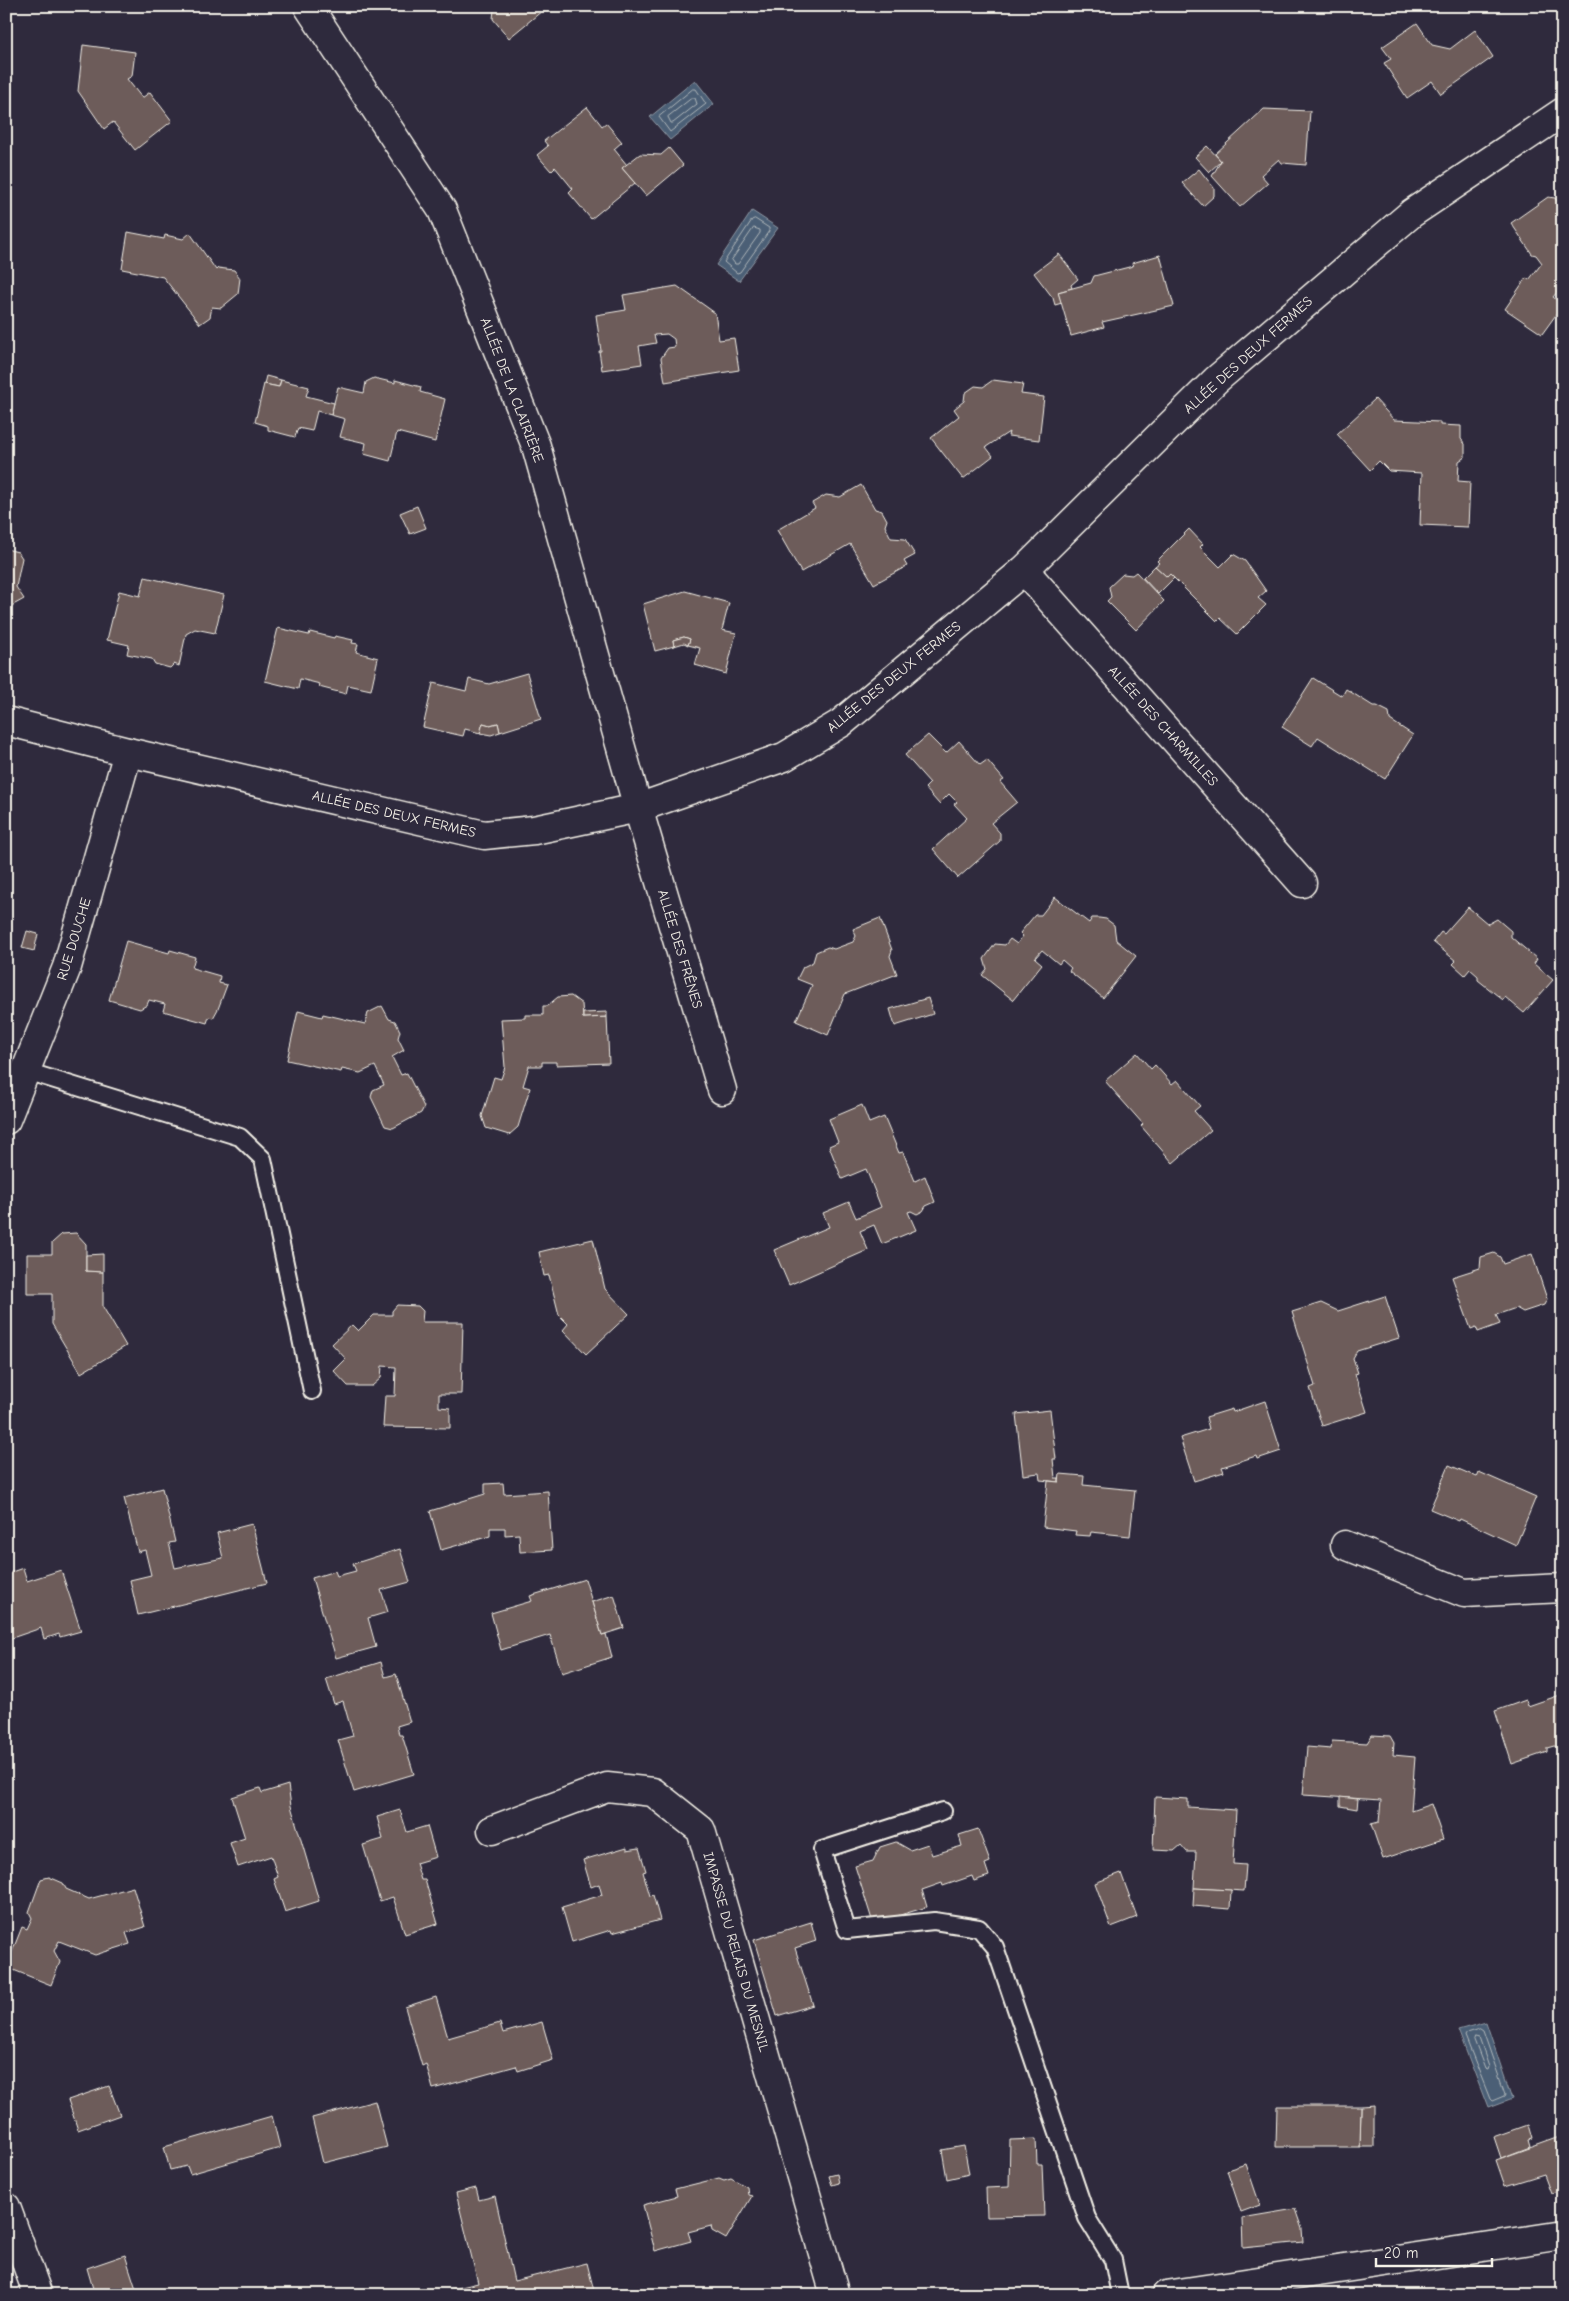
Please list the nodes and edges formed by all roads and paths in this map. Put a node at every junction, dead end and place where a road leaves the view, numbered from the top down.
1 (308, 6) edge
2 (1563, 112) edge
3 (1024, 570) junction
4 (6, 722) edge
5 (128, 752) junction
6 (638, 808) junction
7 (1302, 882) dead end
8 (26, 1071) junction
9 (722, 1090) dead end
10 (6, 1120) edge
11 (312, 1391) dead end
12 (1345, 1545) dead end
13 (1563, 1588) edge
14 (943, 1811) dead end
15 (492, 1830) dead end
16 (6, 2207) edge
17 (1563, 2235) edge
18 (1318, 2284) edge
19 (38, 2295) edge
20 (835, 2295) edge
21 (1120, 2295) edge
22 (1166, 2295) edge

1 - 6 street, ALLÉE DE LA CLAIRIÈRE
2 - 3 street, ALLÉE DES DEUX FERMES
3 - 6 street, ALLÉE DES DEUX FERMES
3 - 7 street, ALLÉE DES CHARMILLES
4 - 5 street, ALLÉE DES DEUX FERMES
5 - 6 street, ALLÉE DES DEUX FERMES
5 - 8 street, RUE DOUCHE
6 - 9 street, ALLÉE DES FRÊNES
8 - 10 street, RUE DOUCHE
8 - 11 lane
12 - 13 street
14 - 21 lane
15 - 20 street, IMPASSE DU RELAIS DU MESNIL
16 - 19 street
17 - 18 street
18 - 22 street

